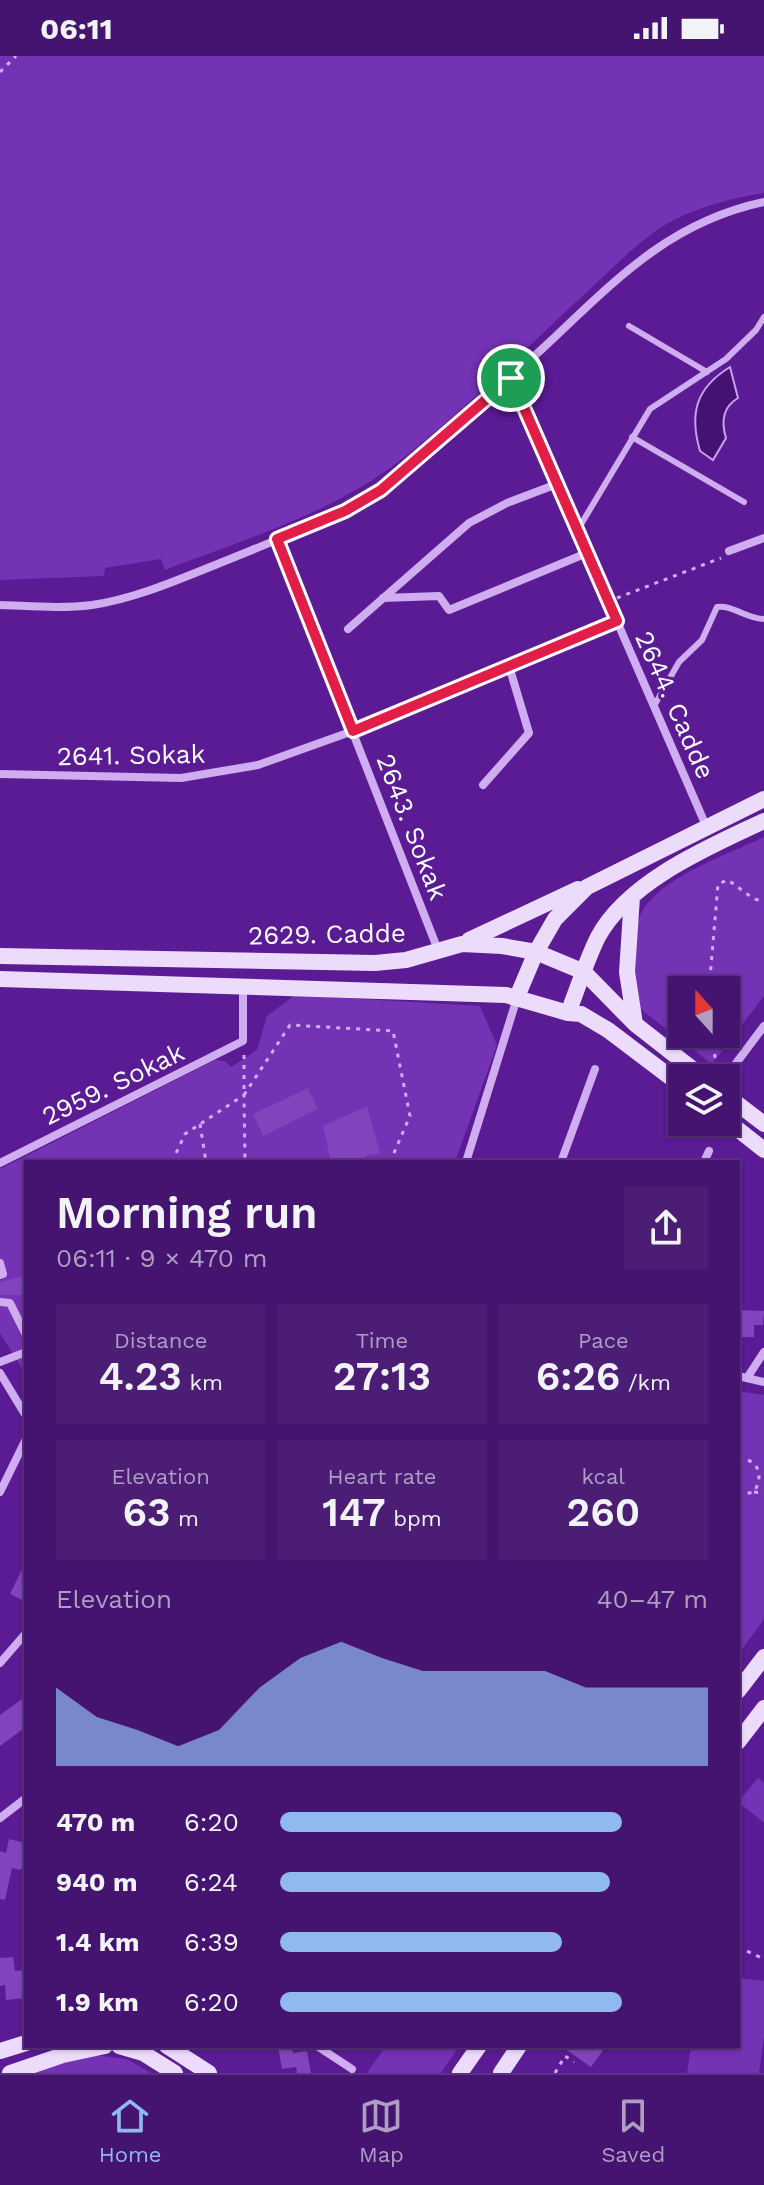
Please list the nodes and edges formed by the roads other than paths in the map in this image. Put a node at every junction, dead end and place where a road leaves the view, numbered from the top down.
1 (764, 202) edge
2 (763, 321) edge
3 (629, 326) dead end
4 (707, 372) junction
5 (511, 378) junction
6 (632, 437) junction
7 (557, 484) junction
8 (744, 502) dead end
9 (577, 531) junction
10 (764, 538) edge
11 (277, 539) junction
12 (729, 551) road end
13 (587, 553) junction
14 (383, 598) junction
15 (0, 605) edge
16 (764, 619) edge
17 (617, 621) junction
18 (348, 629) dead end
19 (509, 666) junction
20 (654, 706) junction
21 (353, 731) junction
22 (0, 774) edge
23 (483, 785) dead end
24 (764, 799) edge
25 (764, 821) edge
26 (707, 828) junction
27 (594, 882) junction
28 (632, 897) junction
29 (462, 944) junction
30 (438, 950) junction
31 (536, 952) junction
32 (0, 956) edge
33 (584, 972) junction
34 (0, 979) edge
35 (243, 985) junction
36 (517, 997) junction
37 (568, 1013) junction
38 (635, 1024) junction
39 (764, 1026) edge
40 (686, 1064) edge
41 (736, 1064) edge
42 (595, 1069) dead end
43 (668, 1076) edge
44 (740, 1106) edge
45 (764, 1124) edge
46 (740, 1131) edge
47 (764, 1150) edge
48 (709, 1151) dead end
49 (467, 1160) edge
50 (562, 1160) edge
51 (705, 1160) edge
52 (0, 1163) edge
53 (0, 1263) edge
54 (0, 1275) edge
55 (0, 1302) edge
56 (24, 1331) edge
57 (764, 1352) edge
58 (24, 1353) edge
59 (0, 1362) edge
60 (0, 1373) edge
61 (742, 1377) edge
62 (764, 1382) edge
63 (24, 1413) edge
64 (24, 1443) edge
65 (0, 1492) edge
66 (24, 1635) edge
67 (764, 1657) edge
68 (0, 1663) edge
69 (740, 1688) edge
70 (764, 1708) edge
71 (740, 1739) edge
72 (24, 1800) edge
73 (0, 1818) edge
74 (24, 2043) edge
75 (1, 2048) edge
76 (96, 2048) edge
77 (126, 2048) edge
78 (170, 2048) edge
79 (320, 2048) edge
80 (478, 2048) edge
81 (518, 2048) edge
82 (352, 2069) dead end
83 (15, 2072) edge
84 (175, 2073) edge
85 (209, 2073) edge
86 (460, 2073) edge
87 (501, 2073) edge

1 - 5 street
2 - 4 lane
3 - 4 lane
4 - 6 lane
5 - 7 street, 2644. Cadde
5 - 11 street
6 - 8 lane
6 - 9 lane
7 - 9 street, 2644. Cadde
7 - 14 street
9 - 13 street, 2644. Cadde
10 - 12 street
11 - 15 street
11 - 21 street, 2643. Sokak
13 - 14 street
13 - 17 street, 2644. Cadde
14 - 18 street
16 - 20 lane
17 - 19 street, 2641. Sokak
17 - 20 street, 2644. Cadde
19 - 21 street, 2641. Sokak
19 - 23 street
20 - 26 street, 2644. Cadde
21 - 22 street, 2641. Sokak
21 - 30 street, 2643. Sokak
24 - 26 main road
25 - 28 main road
26 - 27 main road
27 - 29 main road
27 - 31 main road
28 - 33 main road
28 - 38 main road
29 - 30 main road, 2629. Cadde
29 - 31 main road, 2629. Cadde
30 - 32 main road, 2629. Cadde
31 - 33 main road, 2629. Cadde
31 - 36 main road
33 - 37 main road
33 - 38 main road, 2629. Cadde
34 - 35 main road, 2629. Cadde
35 - 36 main road, 2629. Cadde
35 - 52 street, 2959. Sokak
36 - 37 main road, 2629. Cadde
36 - 49 street
37 - 43 main road, 2629. Cadde
38 - 40 main road, 2629. Cadde
39 - 41 street
42 - 50 street
44 - 45 main road
46 - 47 main road
48 - 51 street
53 - 54 street
55 - 56 street
57 - 61 street
58 - 59 street
60 - 63 street
61 - 62 street
64 - 65 street
66 - 68 street
67 - 69 main road
70 - 71 main road
72 - 73 street
74 - 75 main road
75 - 83 main road
76 - 83 main road
77 - 84 main road
78 - 85 main road
79 - 82 street
80 - 86 main road
81 - 87 main road

